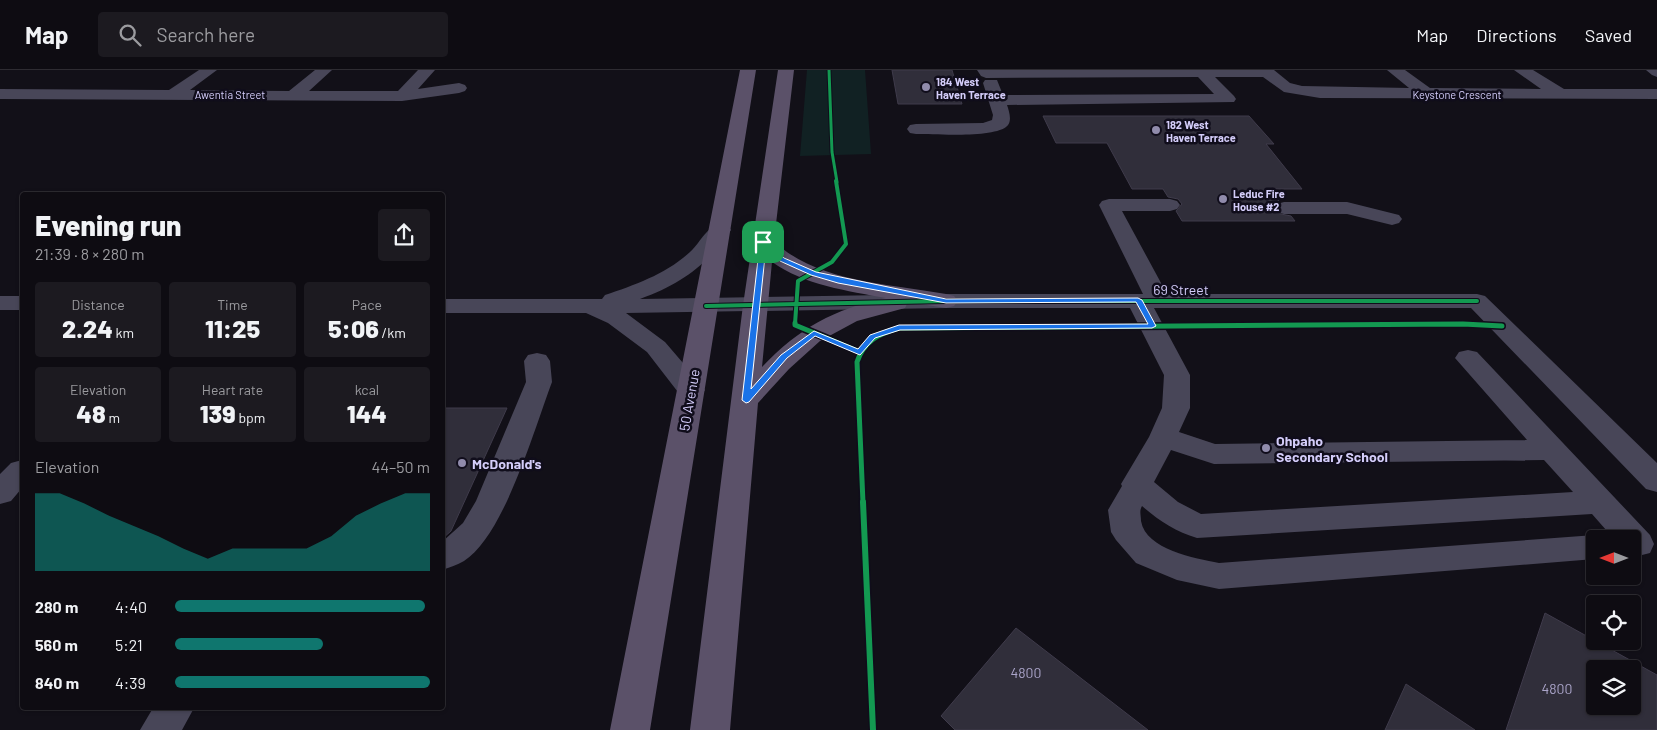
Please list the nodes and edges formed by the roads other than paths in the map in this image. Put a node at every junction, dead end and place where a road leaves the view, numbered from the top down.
1 (209, 70) edge
2 (324, 70) edge
3 (427, 70) edge
4 (748, 70) edge
5 (786, 70) edge
6 (1395, 70) edge
7 (1522, 70) edge
8 (986, 71) edge
9 (1266, 71) edge
10 (1202, 72) junction
11 (459, 88) dead end
12 (0, 94) edge
13 (174, 94) junction
14 (294, 94) junction
15 (1427, 94) junction
16 (1561, 94) junction
17 (1657, 94) edge
18 (402, 96) junction
19 (997, 100) junction
20 (916, 129) dead end
21 (1170, 205) dead end
22 (1284, 208) dead end
23 (1392, 218) dead end
24 (720, 230) junction
25 (763, 242) junction
26 (1148, 300) junction
27 (946, 301) junction
28 (0, 303) edge
29 (20, 303) edge
30 (897, 303) junction
31 (756, 305) junction
32 (445, 306) edge
33 (706, 306) junction
34 (590, 307) junction
35 (1468, 358) dead end
36 (537, 361) dead end
37 (691, 390) junction
38 (746, 400) junction
39 (1163, 437) junction
40 (1552, 450) junction
41 (20, 472) edge
42 (1657, 481) edge
43 (1136, 484) junction
44 (0, 493) edge
45 (1600, 502) junction
46 (1643, 541) edge
47 (1586, 548) edge
48 (454, 549) edge
49 (445, 561) edge
50 (174, 710) edge
51 (160, 730) edge
52 (630, 730) edge
53 (710, 730) edge

1 - 13 street
2 - 14 street
3 - 18 street
4 - 24 main road, 50 Avenue
5 - 25 main road
6 - 15 street
7 - 16 street
8 - 10 street
8 - 19 street
9 - 10 street
9 - 15 street, Keystone Crescent
10 - 19 street
11 - 18 street, Awentia Street
12 - 13 street, Awentia Street
13 - 14 street, Awentia Street
14 - 18 street, Awentia Street
15 - 16 street, Keystone Crescent
16 - 17 street, Keystone Crescent
19 - 20 street
21 - 26 street
22 - 23 street
24 - 33 main road, 50 Avenue
24 - 34 street
25 - 27 main road
25 - 31 main road
26 - 27 street, 69 Street
26 - 39 street
26 - 42 street, 69 Street
27 - 30 street, 69 Street
28 - 29 street
30 - 31 street, 69 Street
30 - 38 main road
31 - 33 street, 69 Street
31 - 38 main road
32 - 34 street, 69 Street
33 - 34 street, 69 Street
33 - 37 main road, 50 Avenue
34 - 37 street
35 - 40 street
36 - 48 street
37 - 52 main road, 50 Avenue
38 - 53 main road
39 - 40 street
39 - 43 street
40 - 45 street
41 - 44 street
43 - 45 street
43 - 47 street
45 - 46 street
48 - 49 street
50 - 51 street

